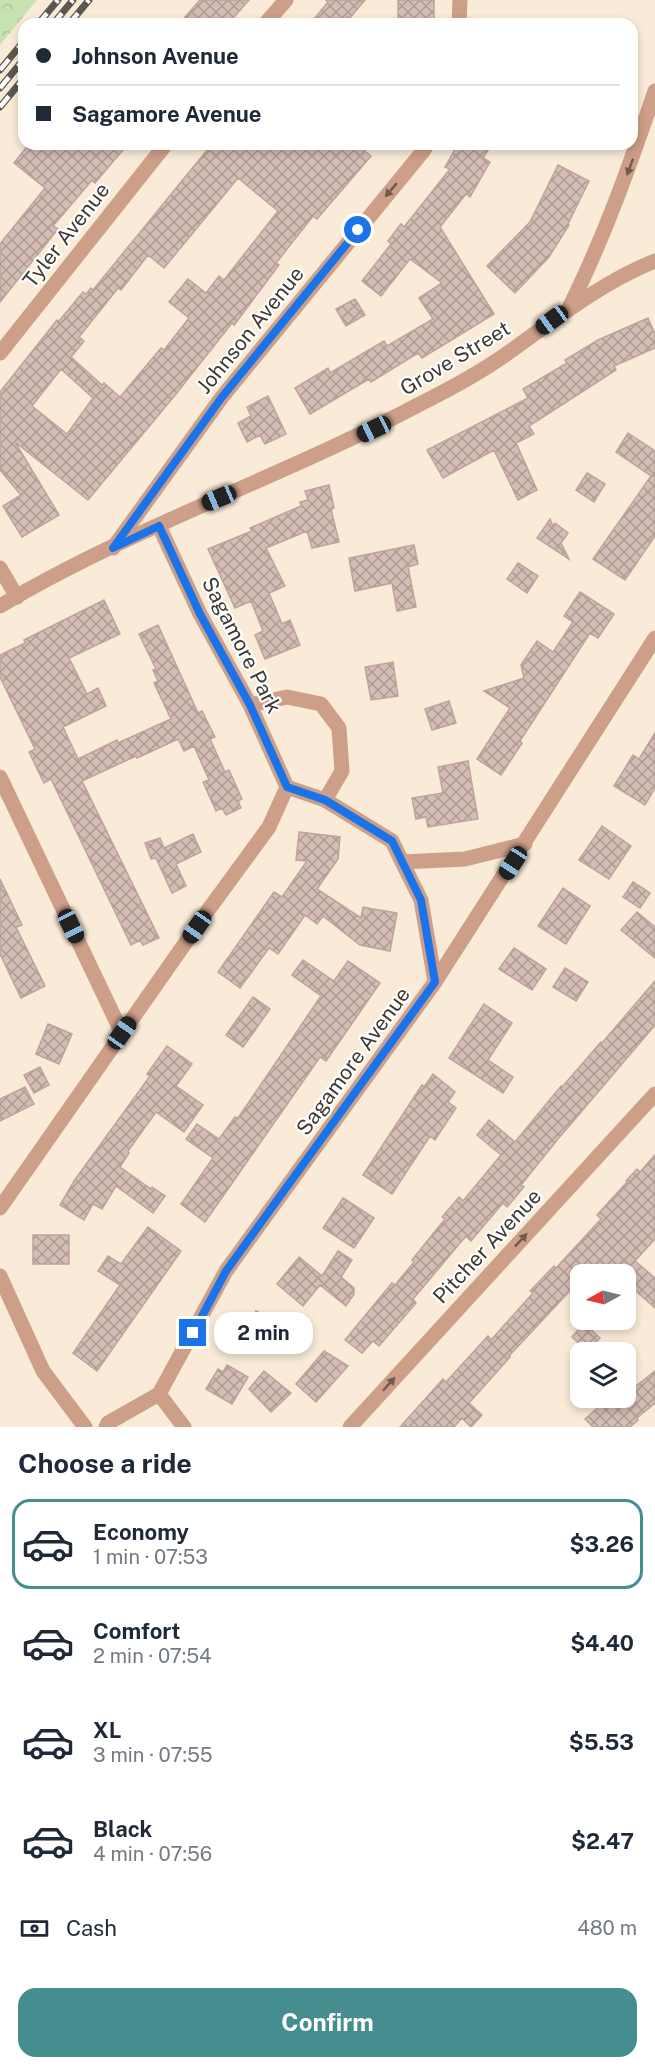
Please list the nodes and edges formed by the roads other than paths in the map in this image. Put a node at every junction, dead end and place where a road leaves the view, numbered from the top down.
1 (286, 0) edge
2 (460, 0) edge
3 (270, 18) edge
4 (459, 18) edge
5 (655, 91) edge
6 (638, 143) edge
7 (161, 150) edge
8 (422, 150) edge
9 (636, 150) edge
10 (655, 261) edge
11 (569, 308) junction
12 (0, 353) edge
13 (159, 526) junction
14 (113, 548) junction
15 (0, 568) edge
16 (16, 597) junction
17 (0, 606) edge
18 (655, 638) edge
19 (250, 705) junction
20 (0, 777) edge
21 (287, 787) junction
22 (325, 800) junction
23 (525, 844) junction
24 (402, 862) junction
25 (435, 982) junction
26 (122, 1033) junction
27 (655, 1094) edge
28 (0, 1208) edge
29 (0, 1276) edge
30 (159, 1395) junction
31 (85, 1427) edge
32 (106, 1427) edge
33 (184, 1427) edge
34 (350, 1427) edge

1 - 3 street
2 - 4 street
5 -> 6 street, Grove Street
7 - 12 street, Tyler Avenue
8 -> 14 street, Johnson Avenue
9 -> 11 street, Grove Street
10 - 11 street, Grove Street
11 - 13 street, Grove Street
13 - 14 street, Grove Street
13 - 19 street, Sagamore Park
14 - 16 street, Grove Street
15 - 16 street
16 - 17 street, Grove Street
18 - 23 street, Sagamore Avenue
19 - 21 street, Sagamore Park
19 - 22 street
20 - 26 street
21 - 22 street
21 - 26 street
22 - 24 street
23 - 24 street
23 - 25 street, Sagamore Avenue
24 - 25 street
25 - 30 street, Sagamore Avenue
26 - 28 street
34 -> 27 street, Pitcher Avenue
29 - 31 street
30 - 32 street
30 - 33 street

